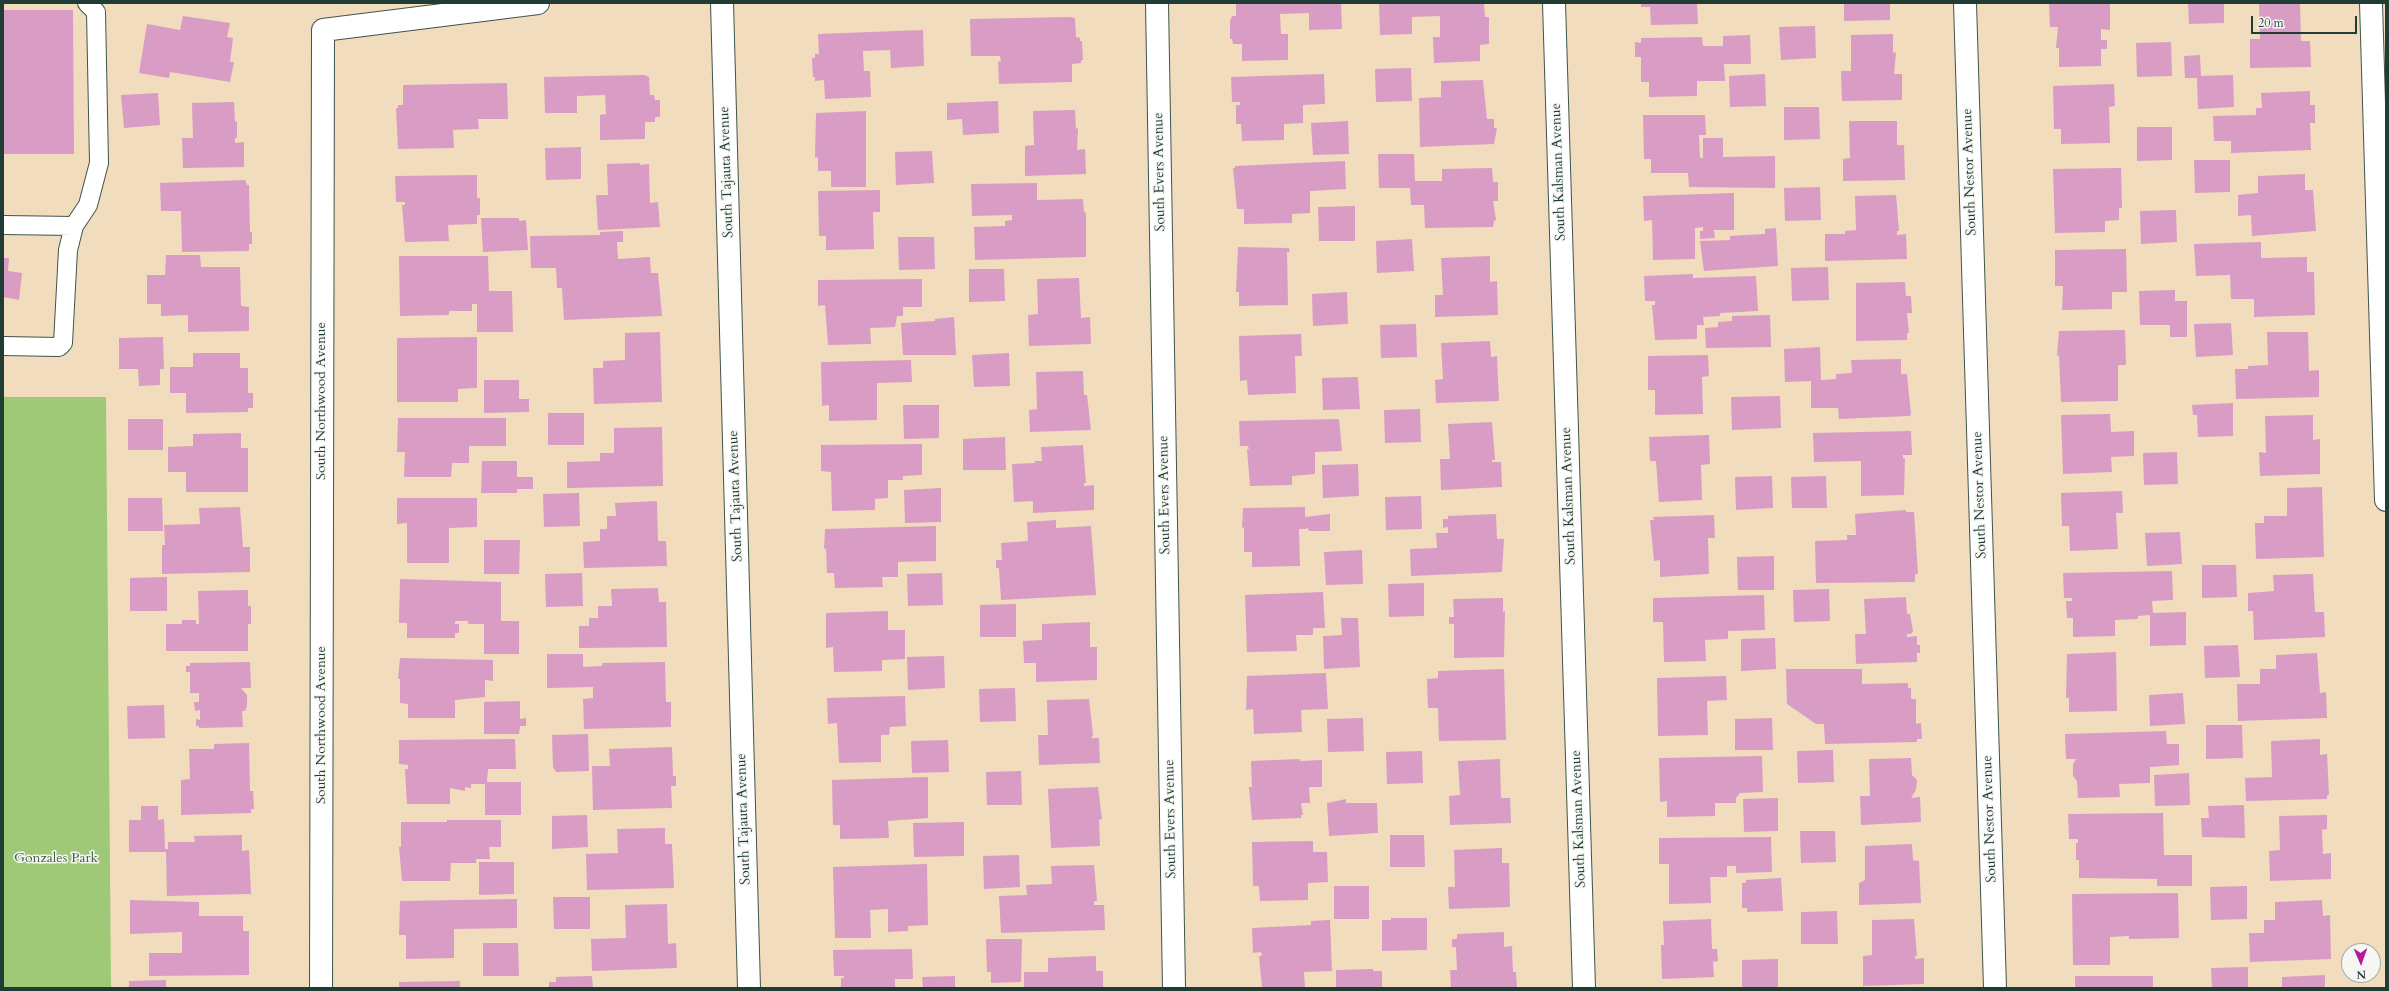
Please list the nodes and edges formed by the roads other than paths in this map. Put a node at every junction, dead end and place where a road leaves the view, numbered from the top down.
1 (87, 3) edge
2 (538, 3) edge
3 (722, 3) edge
4 (1157, 3) edge
5 (1554, 3) edge
6 (1965, 3) edge
7 (2371, 3) edge
8 (3, 225) edge
9 (74, 226) junction
10 (3, 346) edge
11 (2386, 500) edge
12 (321, 988) edge
13 (749, 988) edge
14 (1174, 988) edge
15 (1584, 988) edge
16 (1996, 988) edge

1 - 9 lane
2 - 12 street, South Northwood Avenue
3 - 13 street, South Tajauta Avenue
4 - 14 street, South Evers Avenue
5 - 15 street, South Kalsman Avenue
6 - 16 street, South Nestor Avenue
7 - 11 street
8 - 9 lane
9 - 10 lane

